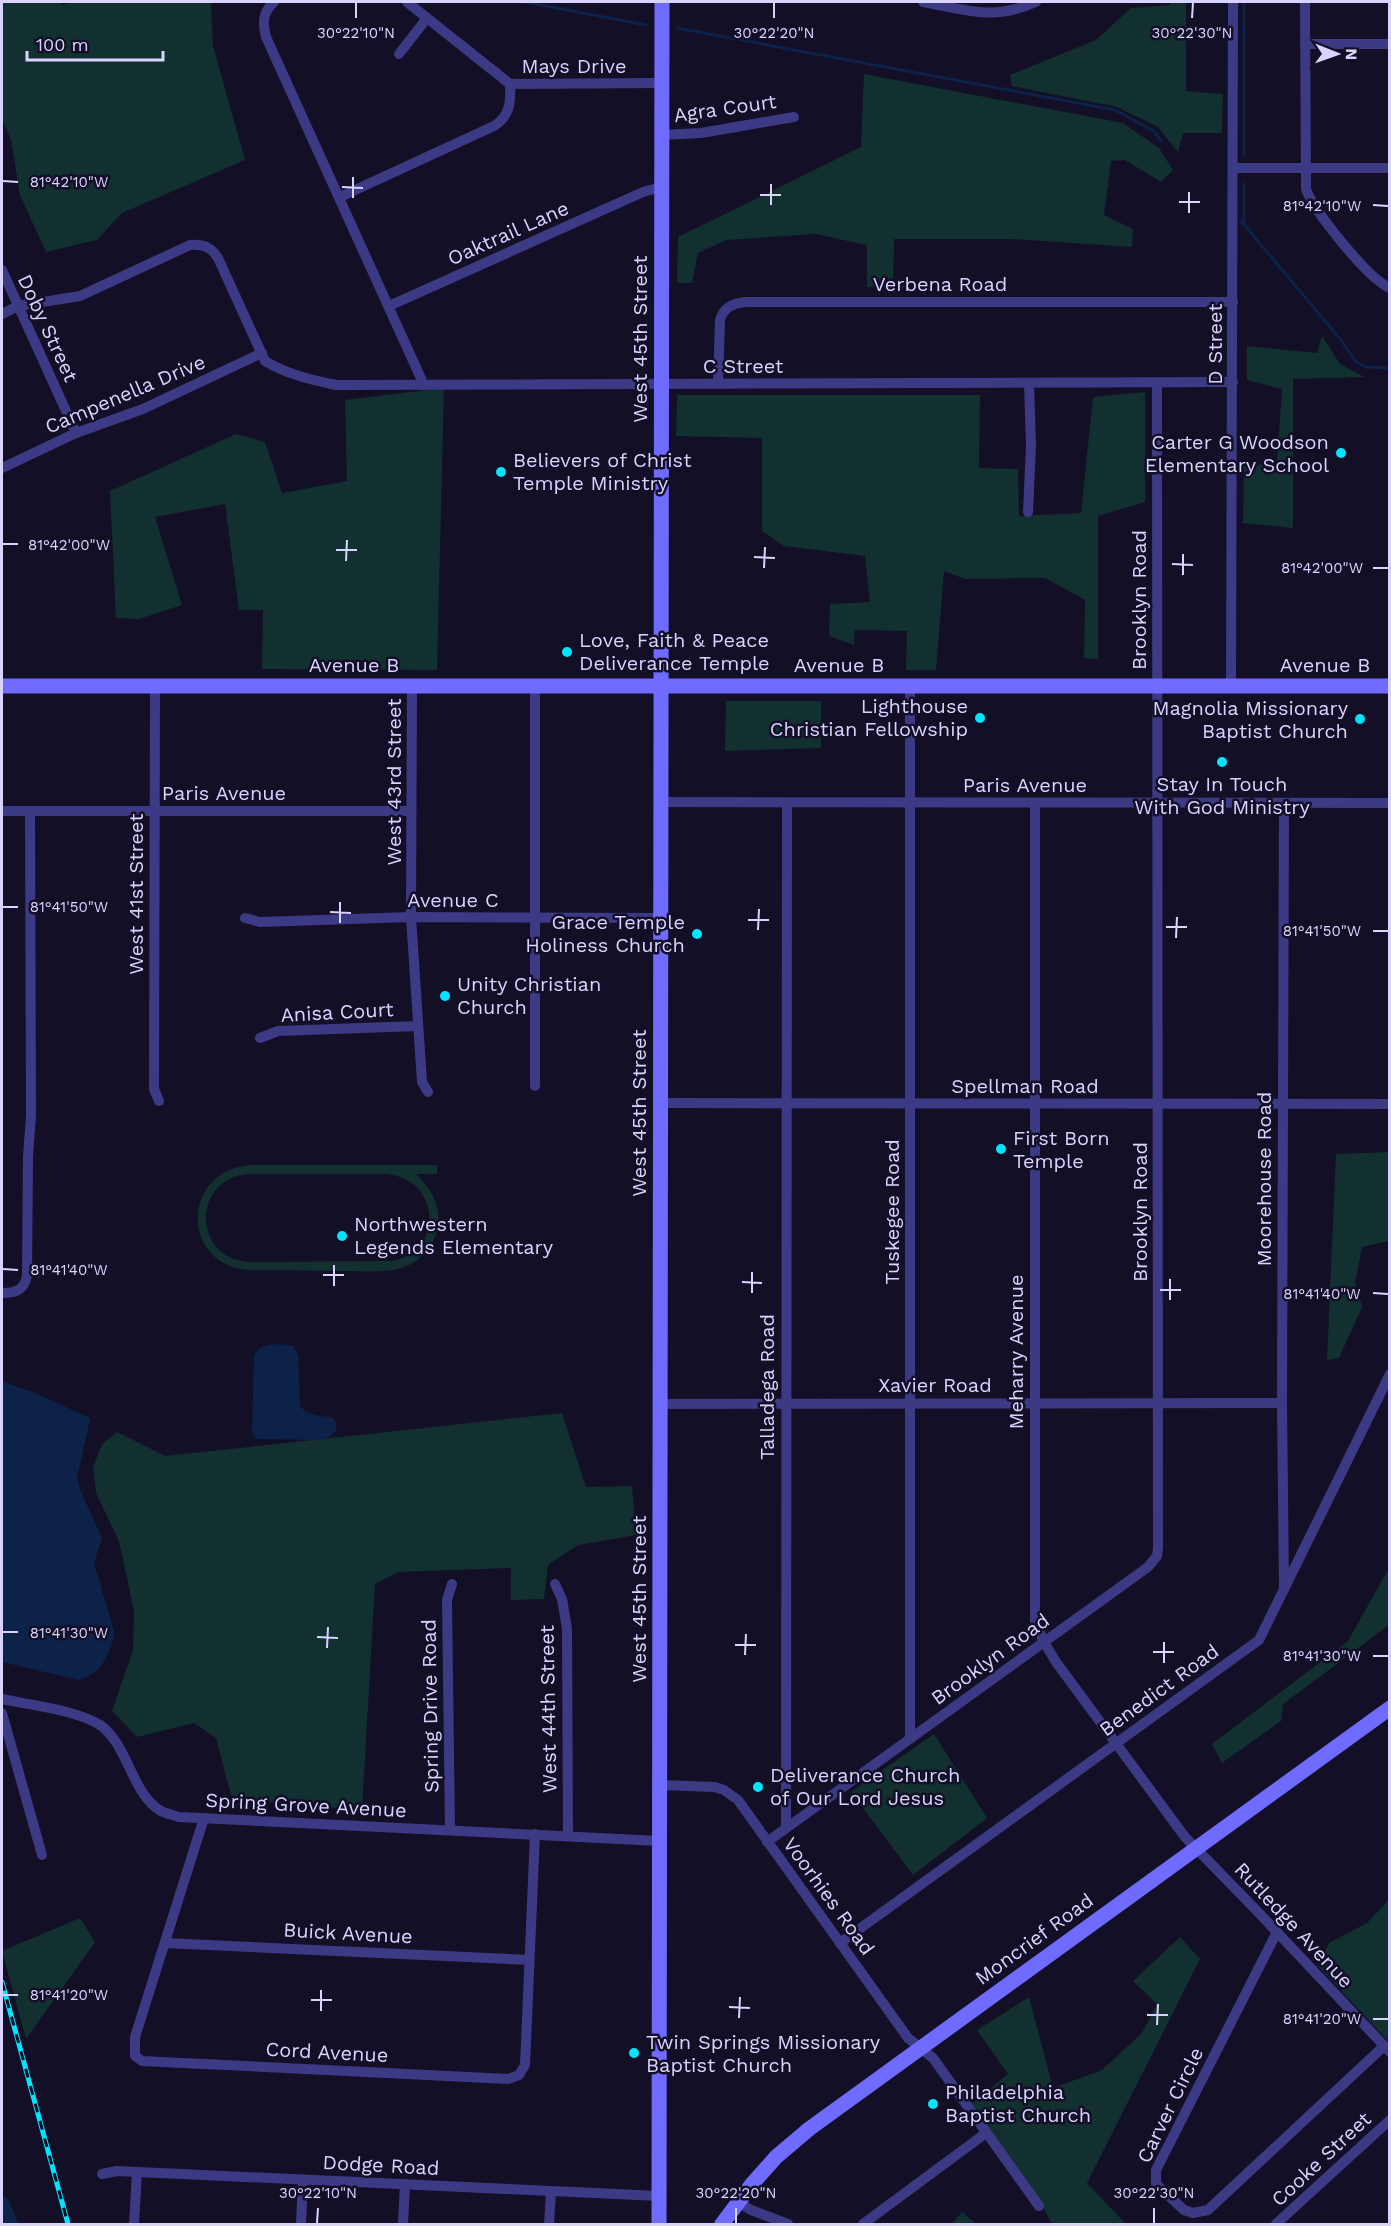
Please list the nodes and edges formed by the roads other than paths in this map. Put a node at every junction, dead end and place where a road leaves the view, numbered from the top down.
1 (274, 2) edge
2 (407, 2) edge
3 (662, 2) edge
4 (923, 2) edge
5 (1036, 2) edge
6 (1233, 2) edge
7 (1305, 2) edge
8 (427, 18) junction
9 (1305, 44) junction
10 (1389, 44) edge
11 (399, 54) dead end
12 (662, 83) junction
13 (510, 84) junction
14 (794, 117) dead end
15 (661, 135) junction
16 (1233, 168) junction
17 (1305, 168) junction
18 (1389, 168) edge
19 (662, 187) junction
20 (340, 197) junction
21 (2, 270) edge
22 (1389, 288) edge
23 (1233, 302) junction
24 (18, 306) junction
25 (389, 306) junction
26 (2, 314) edge
27 (261, 353) junction
28 (1233, 382) junction
29 (660, 383) junction
30 (1029, 383) junction
31 (718, 384) junction
32 (1157, 384) junction
33 (424, 385) junction
34 (76, 433) junction
35 (2, 468) edge
36 (1028, 512) dead end
37 (2, 686) edge
38 (155, 686) junction
39 (412, 686) junction
40 (661, 686) junction
41 (910, 686) junction
42 (1157, 686) junction
43 (1231, 686) junction
44 (1389, 686) edge
45 (535, 687) junction
46 (661, 802) junction
47 (787, 803) junction
48 (911, 803) junction
49 (1035, 803) junction
50 (1158, 803) junction
51 (1389, 803) edge
52 (1284, 804) junction
53 (2, 811) edge
54 (30, 811) junction
55 (154, 811) junction
56 (411, 811) junction
57 (411, 917) junction
58 (246, 918) dead end
59 (536, 918) junction
60 (661, 918) junction
61 (418, 1026) junction
62 (260, 1038) dead end
63 (535, 1086) dead end
64 (428, 1092) dead end
65 (159, 1101) dead end
66 (660, 1103) junction
67 (786, 1104) junction
68 (910, 1104) junction
69 (1034, 1104) junction
70 (1158, 1104) junction
71 (1282, 1104) junction
72 (1389, 1104) edge
73 (2, 1293) edge
74 (1389, 1374) edge
75 (786, 1403) junction
76 (910, 1403) junction
77 (1034, 1403) junction
78 (1282, 1403) junction
79 (660, 1404) junction
80 (1158, 1404) junction
81 (452, 1584) dead end
82 (555, 1584) dead end
83 (1284, 1590) junction
84 (1044, 1642) junction
85 (2, 1699) edge
86 (1389, 1708) edge
87 (2, 1713) edge
88 (910, 1739) junction
89 (1116, 1743) junction
90 (660, 1785) junction
91 (204, 1818) junction
92 (786, 1828) junction
93 (450, 1830) junction
94 (535, 1834) junction
95 (568, 1836) junction
96 (659, 1841) junction
97 (767, 1842) junction
98 (1197, 1848) junction
99 (42, 1855) dead end
100 (1277, 1932) junction
101 (165, 1942) junction
102 (840, 1942) junction
103 (529, 1960) junction
104 (921, 2048) junction
105 (1387, 2049) edge
106 (1389, 2120) edge
107 (986, 2133) junction
108 (137, 2172) junction
109 (102, 2174) dead end
110 (303, 2180) junction
111 (405, 2184) junction
112 (551, 2192) junction
113 (659, 2196) junction
114 (738, 2202) junction
115 (1039, 2206) dead end
116 (134, 2224) edge
117 (301, 2224) edge
118 (403, 2224) edge
119 (549, 2224) edge
120 (659, 2224) edge
121 (722, 2224) edge
122 (788, 2224) edge
123 (863, 2224) edge
124 (1276, 2224) edge

1 - 20 street
2 - 8 street, Mays Drive
3 - 12 street, West 45th Street
4 - 5 street
6 - 16 street, D Street
7 - 9 street
8 - 11 street
8 - 13 street, Mays Drive
9 - 10 street
9 - 17 street
12 - 13 street, Mays Drive
12 - 15 street, West 45th Street
13 - 20 street
14 - 15 street, Agra Court
15 - 19 street, West 45th Street
16 - 17 street
16 - 23 street, D Street
17 - 18 street
17 - 22 street
19 - 25 street, Oaktrail Lane
19 - 29 street, West 45th Street
20 - 25 street
21 - 24 street, Doby Street
23 - 28 street, D Street
23 - 31 street, Verbena Road
24 - 26 street
24 - 27 street
24 - 34 street, Doby Street
25 - 33 street
27 - 33 street, C Street
27 - 34 street, Campenella Drive
28 - 32 street, C Street
28 - 43 street, D Street
29 - 31 street, C Street
29 - 33 street, C Street
29 - 40 street, West 45th Street
30 - 31 street, C Street
30 - 32 street, C Street
30 - 36 street
32 - 42 street, Brooklyn Road
34 - 35 street, Campenella Drive
37 - 38 street, Avenue B
38 - 39 street, Avenue B
38 - 55 street, West 41st Street
39 - 45 street, Avenue B
39 - 56 street, West 43rd Street
40 - 41 street, Avenue B
40 - 45 street, Avenue B
40 - 46 street, West 45th Street
41 - 42 street, Avenue B
41 - 48 street, Tuskegee Road
42 - 43 street, Avenue B
42 - 50 street, Brooklyn Road
43 - 44 street, Avenue B
45 - 59 street
46 - 47 street, Paris Avenue
46 - 60 street, West 45th Street
47 - 48 street, Paris Avenue
47 - 67 street, Talladega Road
48 - 49 street, Paris Avenue
48 - 68 street, Tuskegee Road
49 - 50 street, Paris Avenue
49 - 69 street, Meharry Avenue
50 - 52 street, Paris Avenue
50 - 70 street, Brooklyn Road
51 - 52 street, Paris Avenue
52 - 71 street, Moorehouse Road
53 - 54 street, Paris Avenue
54 - 55 street, Paris Avenue
54 - 73 street
55 - 56 street, Paris Avenue
55 - 65 street, West 41st Street
56 - 57 street, West 43rd Street
57 - 58 street, Avenue C
57 - 59 street, Avenue C
57 - 61 street, West 43rd Street
59 - 60 street, Avenue C
59 - 63 street
60 - 66 street, West 45th Street
61 - 62 street, Anisa Court
61 - 64 street, West 43rd Street
66 - 67 street, Spellman Road
66 - 79 street, West 45th Street
67 - 68 street, Spellman Road
67 - 75 street, Talladega Road
68 - 69 street, Spellman Road
68 - 76 street, Tuskegee Road
69 - 70 street, Spellman Road
69 - 77 street, Meharry Avenue
70 - 71 street, Spellman Road
70 - 80 street, Brooklyn Road
71 - 72 street, Spellman Road
71 - 78 street, Moorehouse Road
74 - 83 street, Benedict Road
75 - 76 street, Xavier Road
75 - 79 street, Xavier Road
75 - 92 street, Talladega Road
76 - 77 street, Xavier Road
76 - 88 street, Tuskegee Road
77 - 80 street, Xavier Road
77 - 84 street, Meharry Avenue
78 - 80 street, Xavier Road
78 - 83 street, Moorehouse Road
79 - 90 street, West 45th Street
80 - 84 street, Brooklyn Road
81 - 93 street, Spring Drive Road
82 - 95 street, West 44th Street
83 - 89 street, Benedict Road
84 - 88 street, Brooklyn Road
84 - 89 street, Meharry Avenue
85 - 91 street, Spring Grove Avenue
86 - 98 street, Moncrief Road
87 - 99 street
88 - 92 street, Brooklyn Road
89 - 98 street, Meharry Avenue
89 - 102 street, Benedict Road
90 - 96 street, West 45th Street
90 - 97 street, Voorhies Road
91 - 93 street, Spring Grove Avenue
91 - 101 street
92 - 97 street, Brooklyn Road
93 - 94 street, Spring Grove Avenue
94 - 95 street, Spring Grove Avenue
94 - 103 street
95 - 96 street, Spring Grove Avenue
96 - 113 street, West 45th Street
97 - 102 street, Voorhies Road
98 - 100 street, Rutledge Avenue
98 - 104 street, Moncrief Road
100 - 105 street, Rutledge Avenue
100 - 105 street, Carver Circle
101 - 103 street, Buick Avenue
101 - 103 street, Cord Avenue
102 - 104 street, Voorhies Road
104 - 107 street, Voorhies Road
104 - 114 street, Moncrief Road
106 - 124 street, Cooke Street
107 - 115 street, Voorhies Road
107 - 123 street
108 - 109 street, Dodge Road
108 - 110 street, Dodge Road
108 - 116 street
110 - 111 street, Dodge Road
110 - 117 street
111 - 112 street, Dodge Road
111 - 118 street
112 - 113 street, Dodge Road
112 - 119 street
113 - 120 street, West 45th Street
114 - 121 street, Moncrief Road
114 - 122 street

